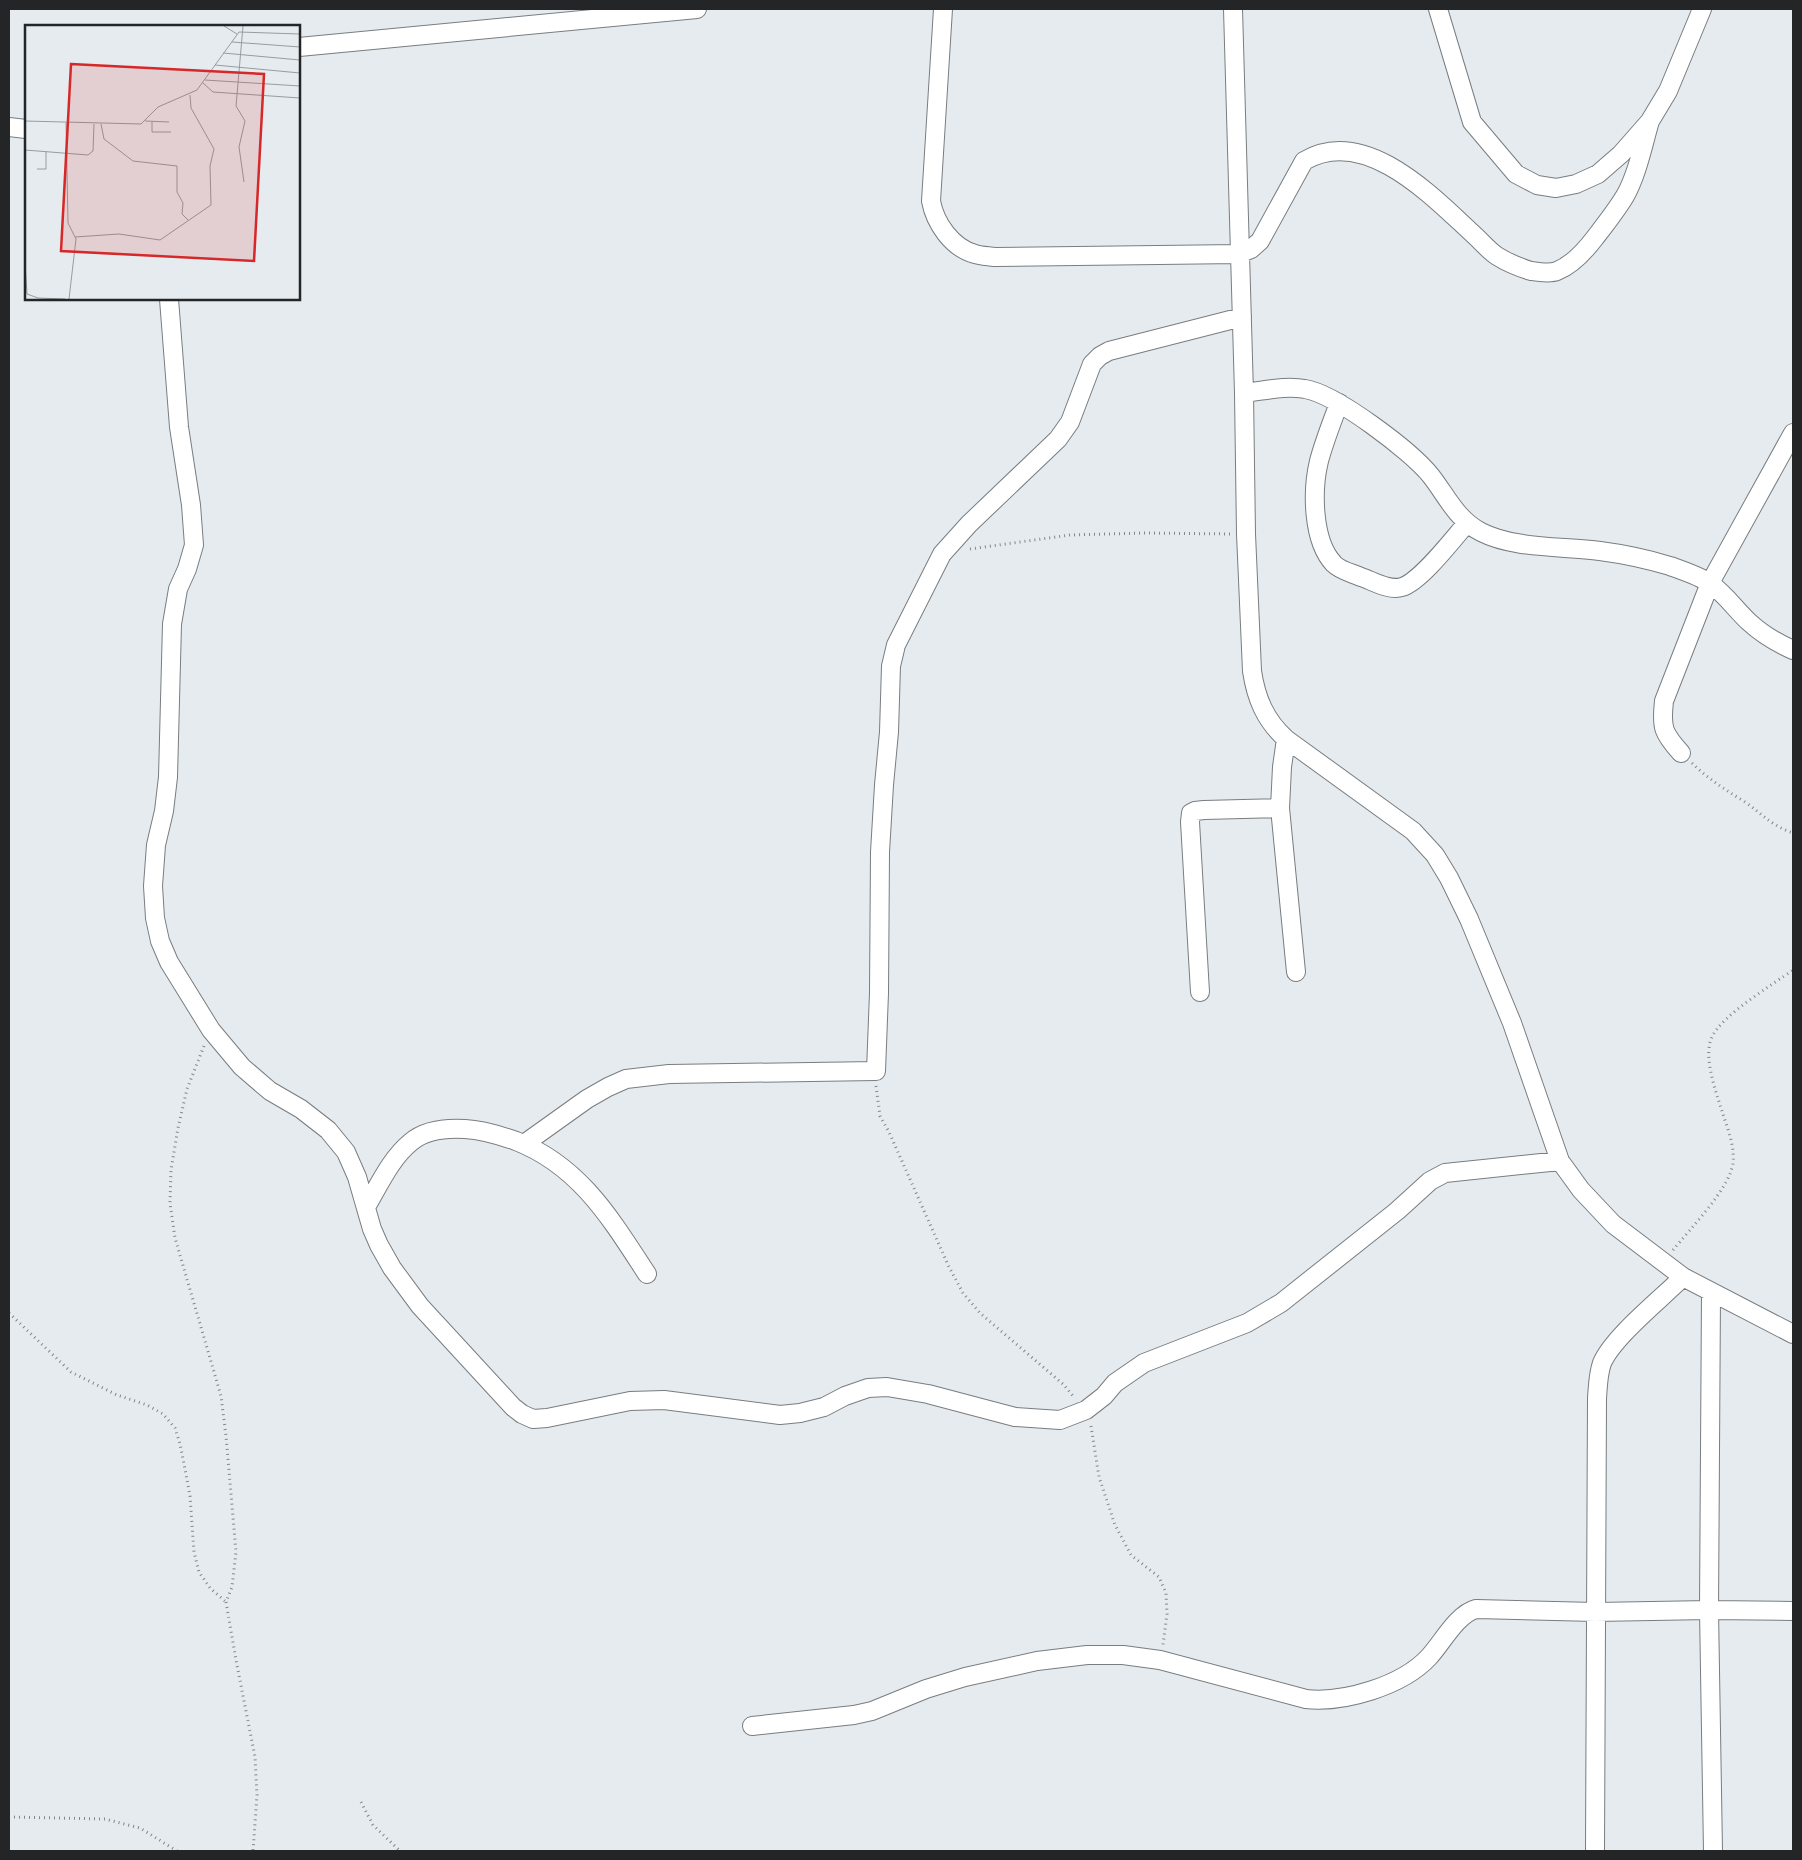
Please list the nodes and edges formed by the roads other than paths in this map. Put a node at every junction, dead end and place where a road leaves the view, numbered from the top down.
1 (697, 9) edge
2 (943, 9) edge
3 (1233, 9) edge
4 (1438, 9) edge
5 (1702, 9) edge
6 (300, 47) edge
7 (1650, 121) junction
8 (9, 127) edge
9 (25, 129) edge
10 (1239, 254) junction
11 (169, 300) edge
12 (1242, 317) junction
13 (1244, 393) junction
14 (1338, 403) junction
15 (1793, 433) edge
16 (1467, 523) junction
17 (1710, 583) junction
18 (1793, 650) edge
19 (1286, 739) junction
20 (1681, 753) road end
21 (1280, 808) junction
22 (1296, 972) dead end
23 (1200, 992) dead end
24 (524, 1144) junction
25 (1560, 1161) junction
26 (366, 1207) junction
27 (647, 1274) dead end
28 (1683, 1277) junction
29 (1711, 1293) junction
30 (1793, 1334) edge
31 (1709, 1610) junction
32 (1793, 1611) edge
33 (1595, 1612) junction
34 (752, 1726) dead end
35 (1595, 1851) edge
36 (1713, 1851) edge

1 - 6 street
2 - 10 street
3 - 10 street
4 - 7 street
5 - 7 street
7 - 10 street
8 - 9 street
10 - 12 street
11 - 26 street
12 - 13 street
12 - 24 street
13 - 14 street
13 - 19 street
14 - 16 street
14 - 16 street
15 - 17 street
16 - 17 street
17 - 18 street
17 - 20 street
19 - 21 street
19 - 25 street
21 - 22 street
21 - 23 street
24 - 26 street
24 - 27 street
25 - 26 street
25 - 28 street
28 - 29 street
28 - 33 street
29 - 30 street
29 - 31 street
31 - 32 street
31 - 33 street
31 - 36 street
33 - 34 street
33 - 35 street

